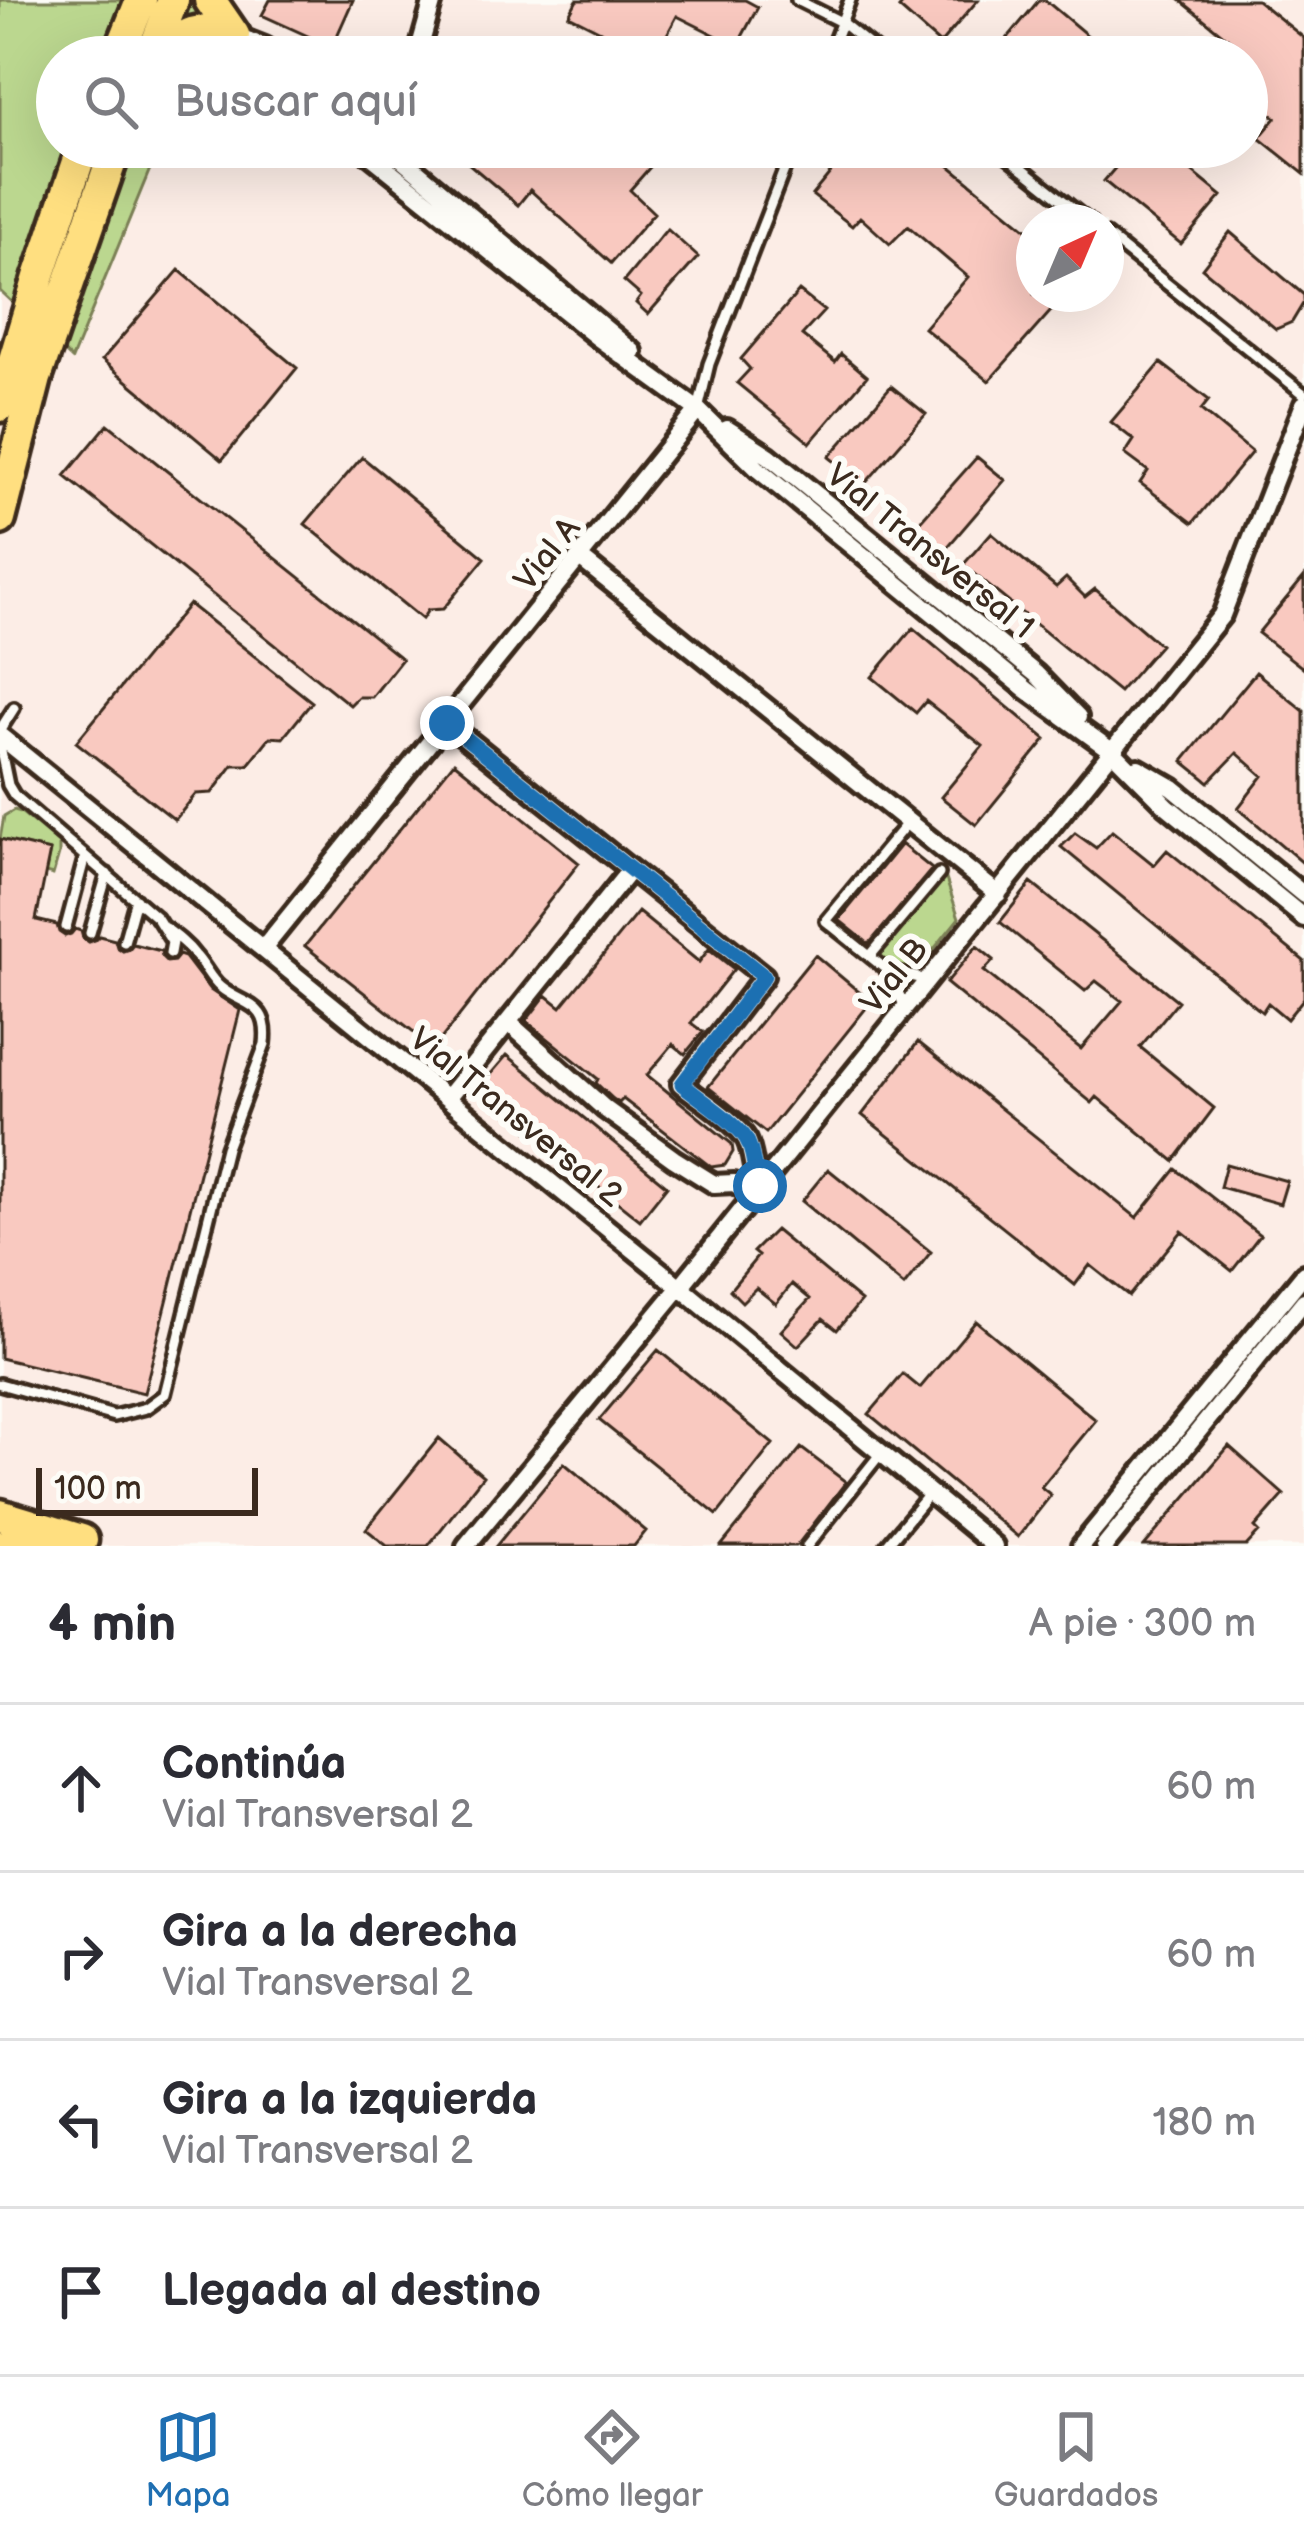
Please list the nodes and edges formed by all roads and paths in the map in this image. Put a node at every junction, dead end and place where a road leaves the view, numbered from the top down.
1 (141, 0) edge
2 (173, 0) edge
3 (210, 0) edge
4 (434, 0) edge
5 (797, 0) edge
6 (850, 0) edge
7 (841, 22) junction
8 (126, 36) edge
9 (159, 36) edge
10 (236, 36) edge
11 (424, 36) edge
12 (836, 36) edge
13 (858, 36) edge
14 (76, 168) edge
15 (109, 168) edge
16 (123, 168) edge
17 (386, 168) edge
18 (415, 168) edge
19 (785, 168) edge
20 (1022, 168) edge
21 (388, 170) joint
22 (1067, 204) edge
23 (1124, 249) edge
24 (39, 277) junction
25 (50, 335) junction
26 (0, 356) edge
27 (1304, 394) edge
28 (1304, 404) edge
29 (0, 406) edge
30 (698, 410) junction
31 (0, 519) edge
32 (580, 558) junction
33 (14, 708) dead end
34 (447, 723) junction
35 (0, 733) edge
36 (0, 746) edge
37 (1113, 752) junction
38 (908, 822) junction
39 (85, 856) junction
40 (630, 870) junction
41 (107, 874) junction
42 (939, 874) dead end
43 (998, 894) junction
44 (1304, 895) edge
45 (136, 898) junction
46 (1304, 918) edge
47 (66, 927) dead end
48 (165, 928) junction
49 (90, 933) dead end
50 (124, 942) dead end
51 (263, 949) junction
52 (170, 953) dead end
53 (870, 956) junction
54 (888, 971) junction
55 (928, 980) junction
56 (905, 1008) junction
57 (508, 1022) junction
58 (447, 1098) junction
59 (757, 1190) junction
60 (1304, 1274) edge
61 (680, 1287) junction
62 (1304, 1301) edge
63 (0, 1384) edge
64 (881, 1453) junction
65 (930, 1493) junction
66 (0, 1515) edge
67 (82, 1540) dead end
68 (2, 1546) edge
69 (40, 1546) edge
70 (466, 1546) edge
71 (807, 1546) edge
72 (886, 1546) edge
73 (994, 1546) edge
74 (1082, 1546) edge
75 (1105, 1546) edge

1 - 8 highway
2 - 9 highway
3 - 10 highway
4 - 11 street
5 - 7 lane
6 - 7 lane
7 - 12 lane
7 - 13 lane
14 - 24 highway
15 - 25 highway
16 - 25 highway
17 - 21 street, Vial Transversal 1
18 - 30 street, Vial Transversal 1
19 - 30 lane, Vial A
20 - 22 lane
21 - 30 street, Vial Transversal 1
23 - 27 lane
24 - 26 highway
24 - 29 highway
25 - 31 highway
28 - 37 street, Vial B
30 - 32 street, Vial A
30 - 37 street, Vial Transversal 1
32 - 34 street, Vial A
32 - 38 street
33 - 35 lane
34 - 40 street
34 - 51 street, Vial A
35 - 51 street, Vial Transversal 2
36 - 39 lane
37 - 43 street, Vial B
37 - 44 street, Vial Transversal 1
37 - 46 street, Vial Transversal 1
38 - 43 street
38 - 53 lane
39 - 41 lane
39 - 47 lane
40 - 57 street
40 - 59 street
41 - 45 lane
41 - 49 lane
42 - 53 lane
43 - 55 street, Vial B
45 - 48 lane
45 - 50 lane
48 - 52 lane
48 - 63 lane
51 - 58 street, Vial Transversal 2
53 - 54 lane
54 - 55 lane
54 - 56 lane
55 - 56 street, Vial B
56 - 59 street, Vial B
57 - 58 street
57 - 59 street, Vial Transversal 2
58 - 61 street, Vial Transversal 2
59 - 61 street, Vial B
60 - 74 street
61 - 64 street, Vial Transversal 2
61 - 70 street, Vial B
62 - 75 street
64 - 65 street, Vial Transversal 2
64 - 71 lane
65 - 72 lane
65 - 73 street, Vial Transversal 2
66 - 67 highway
68 - 69 highway

